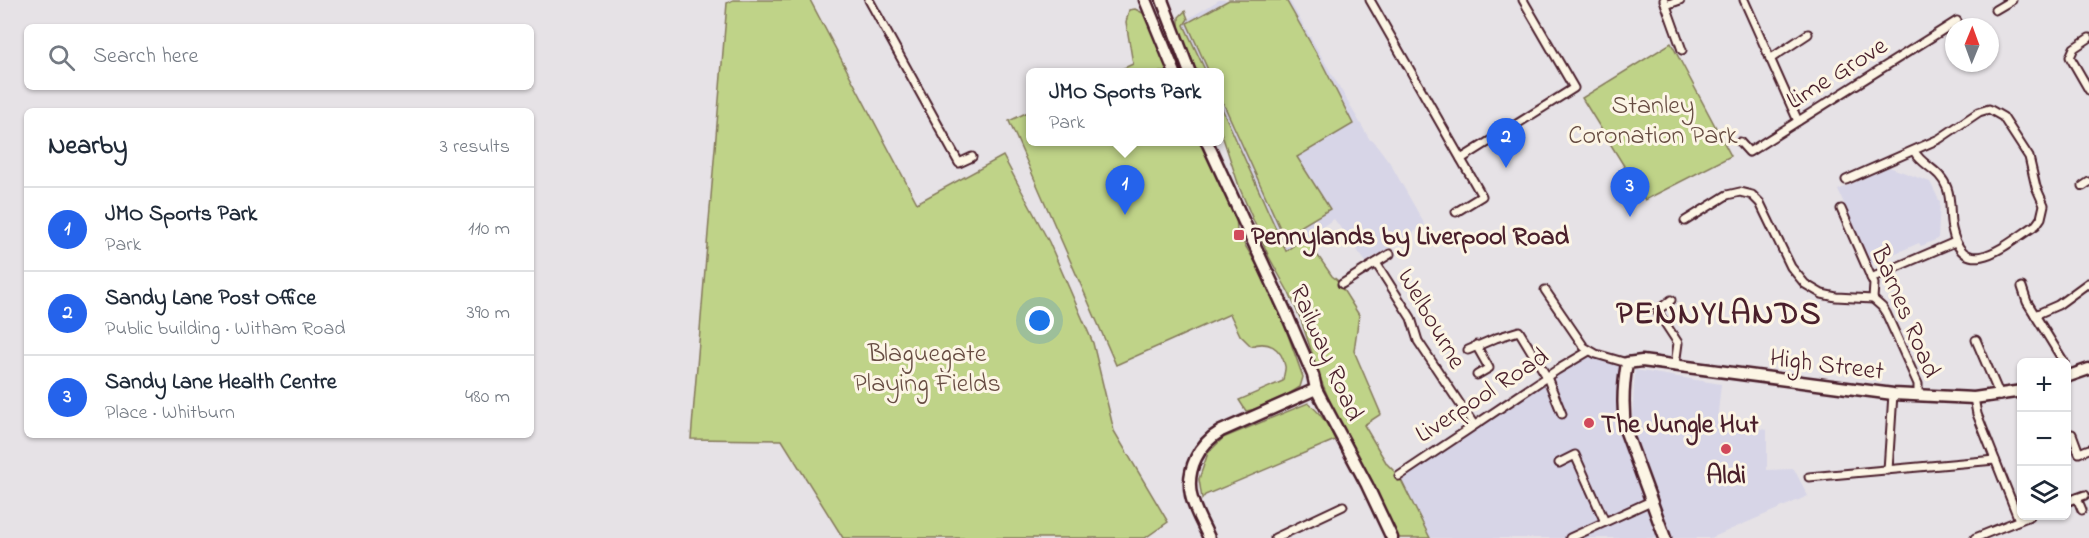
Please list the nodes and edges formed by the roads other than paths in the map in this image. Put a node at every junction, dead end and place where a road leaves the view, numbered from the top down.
1 (869, 0) edge
2 (1144, 0) edge
3 (1162, 0) edge
4 (1370, 0) edge
5 (1522, 0) edge
6 (1680, 0) edge
7 (1744, 0) edge
8 (2012, 0) edge
9 (1665, 2) edge
10 (1995, 10) dead end
11 (1945, 29) edge
12 (1808, 34) dead end
13 (2089, 38) edge
14 (1682, 50) dead end
15 (1770, 59) junction
16 (1173, 68) edge
17 (1188, 68) edge
18 (2089, 90) edge
19 (1798, 121) junction
20 (1740, 142) dead end
21 (1209, 146) edge
22 (1215, 146) edge
23 (1914, 151) junction
24 (972, 157) dead end
25 (1461, 159) junction
26 (1846, 180) dead end
27 (1226, 181) junction
28 (1841, 209) dead end
29 (1456, 212) dead end
30 (1685, 221) dead end
31 (1955, 242) junction
32 (1390, 254) dead end
33 (1376, 263) junction
34 (1871, 278) junction
35 (1342, 284) dead end
36 (2089, 284) edge
37 (2022, 287) dead end
38 (1545, 290) dead end
39 (1873, 299) junction
40 (1671, 300) dead end
41 (2035, 315) junction
42 (1517, 322) dead end
43 (1519, 331) junction
44 (1976, 340) dead end
45 (1476, 345) junction
46 (1468, 350) dead end
47 (1589, 351) junction
48 (2061, 358) edge
49 (1627, 363) junction
50 (1674, 365) junction
51 (2089, 369) edge
52 (2071, 372) edge
53 (1477, 375) dead end
54 (1547, 377) junction
55 (1316, 389) junction
56 (2017, 392) edge
57 (1893, 394) junction
58 (1918, 396) junction
59 (2000, 396) junction
60 (1974, 398) junction
61 (1562, 414) dead end
62 (1474, 425) junction
63 (2072, 434) dead end
64 (2089, 449) edge
65 (1995, 460) junction
66 (1559, 463) dead end
67 (1888, 470) junction
68 (1399, 476) dead end
69 (1809, 477) dead end
70 (2071, 500) edge
71 (1652, 501) junction
72 (1343, 506) dead end
73 (2082, 510) dead end
74 (2017, 515) edge
75 (2019, 520) edge
76 (1605, 522) junction
77 (1209, 538) edge
78 (1275, 538) edge
79 (1392, 538) edge
80 (1570, 538) edge
81 (1665, 538) edge
82 (1975, 538) edge

1 - 24 street
2 - 16 main road
3 - 17 main road
4 - 25 street
5 - 25 street
6 - 9 street
7 - 15 street
8 - 10 street
9 - 14 street
11 - 19 street, Lime Grove
12 - 15 street
13 - 18 street
15 - 19 street
19 - 20 street, Lime Grove
21 - 27 main road, Railway Road
22 - 27 main road, Railway Road
23 - 26 street
23 - 31 street
23 - 31 street
25 - 29 street
27 - 55 main road, Railway Road
28 - 34 street, Barnes Road
30 - 39 street
31 - 34 street
32 - 33 street, Welbourne
33 - 35 street, Welbourne
33 - 62 street, Welbourne
34 - 39 street, Barnes Road
36 - 41 street
37 - 41 street
38 - 47 street
39 - 58 street, Barnes Road
40 - 50 street
41 - 48 street
42 - 43 street
43 - 45 street
43 - 54 street
44 - 59 street
45 - 46 street
45 - 53 street
47 - 49 street
47 - 54 street, Liverpool Road
49 - 50 main road, High Street
49 - 71 main road
50 - 57 main road, High Street
51 - 52 main road
54 - 61 street
54 - 62 street, Liverpool Road
55 - 77 main road
55 - 79 main road, Railway Road
56 - 59 main road, High Street
57 - 58 main road, High Street
57 - 67 street
58 - 60 main road, High Street
59 - 60 main road, High Street
60 - 65 street
62 - 68 street, Liverpool Road
63 - 64 street
65 - 67 street
65 - 74 street
66 - 76 street
67 - 69 street
70 - 73 street
71 - 76 street
71 - 81 main road
72 - 78 street
75 - 82 street
76 - 80 street

